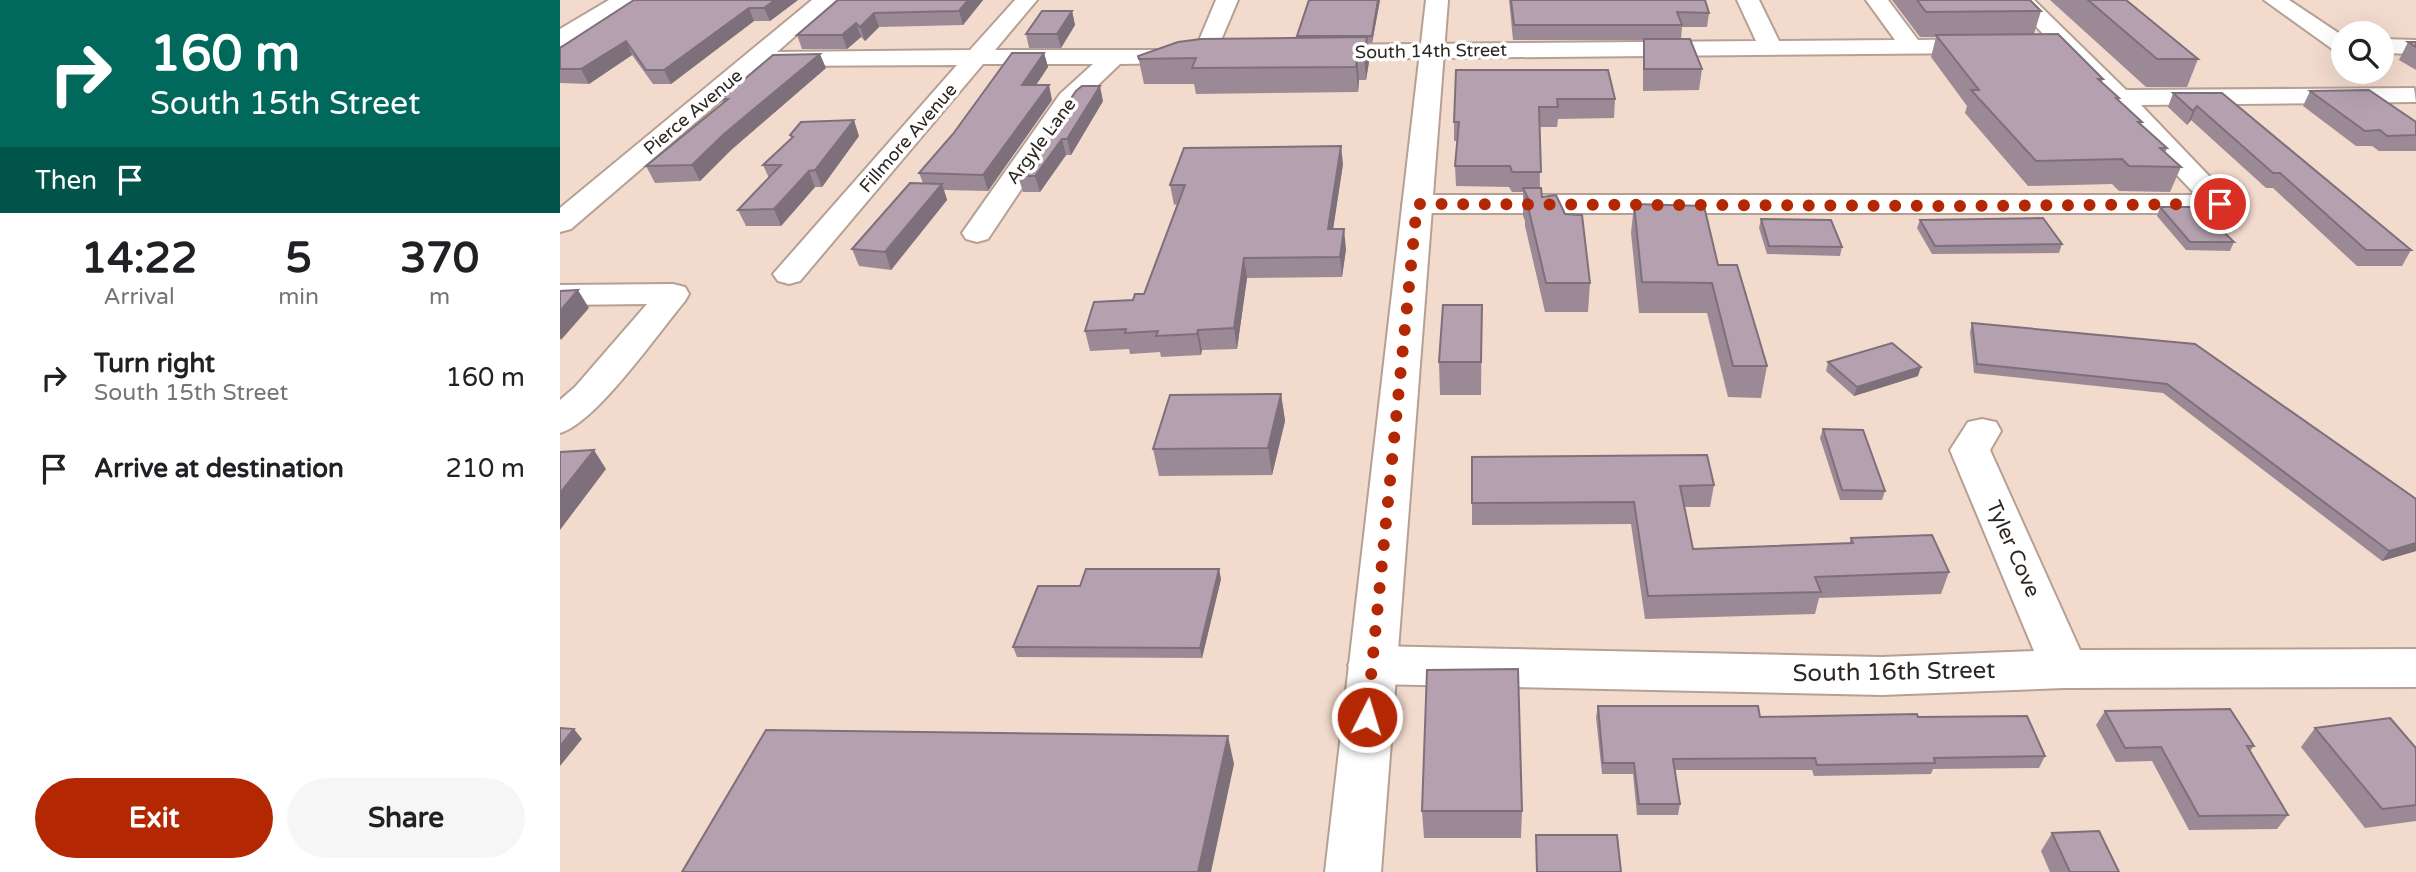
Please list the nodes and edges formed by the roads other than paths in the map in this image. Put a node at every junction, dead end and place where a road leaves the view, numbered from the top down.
1 (624, 0) edge
2 (825, 0) edge
3 (1026, 0) edge
4 (1227, 0) edge
5 (1437, 0) edge
6 (1748, 0) edge
7 (1877, 0) edge
8 (2022, 0) edge
9 (2275, 0) edge
10 (602, 13) junction
11 (560, 14) edge
12 (2331, 38) edge
13 (560, 40) edge
14 (1911, 46) junction
15 (2010, 46) edge
16 (2035, 46) edge
17 (2066, 46) junction
18 (2394, 47) edge
19 (2416, 47) edge
20 (1771, 48) junction
21 (1432, 51) junction
22 (1299, 52) edge
23 (1231, 53) edge
24 (1205, 54) junction
25 (1115, 57) junction
26 (755, 59) junction
27 (976, 59) junction
28 (2394, 81) edge
29 (2415, 96) edge
30 (2122, 98) junction
31 (1417, 204) junction
32 (560, 223) edge
33 (977, 233) dead end
34 (789, 274) dead end
35 (560, 295) edge
36 (560, 421) edge
37 (1982, 431) dead end
38 (1372, 665) junction
39 (2416, 668) edge
40 (2064, 669) junction
41 (1353, 872) edge

1 - 10 street
2 - 26 street, Pierce Avenue
3 - 27 street, Fillmore Avenue
4 - 24 street
5 - 21 street
6 - 20 street
7 - 14 street
8 - 17 street
9 - 12 street
10 - 11 street
10 - 13 street
14 - 15 street, South 14th Street
14 - 20 street, South 14th Street
16 - 17 street
17 - 30 street
18 - 19 street
20 - 21 street, South 14th Street
21 - 22 street, South 14th Street
21 - 31 street
23 - 24 street
24 - 25 street
25 - 27 street
25 - 33 street, Argyle Lane
26 - 27 street
26 - 32 street, Pierce Avenue
27 - 34 street, Fillmore Avenue
28 - 29 street
29 - 30 street
30 - 31 street
31 - 38 street
35 - 36 street
37 - 40 street, Tyler Cove
38 - 40 street, South 16th Street
38 - 41 street
39 - 40 street, South 16th Street

